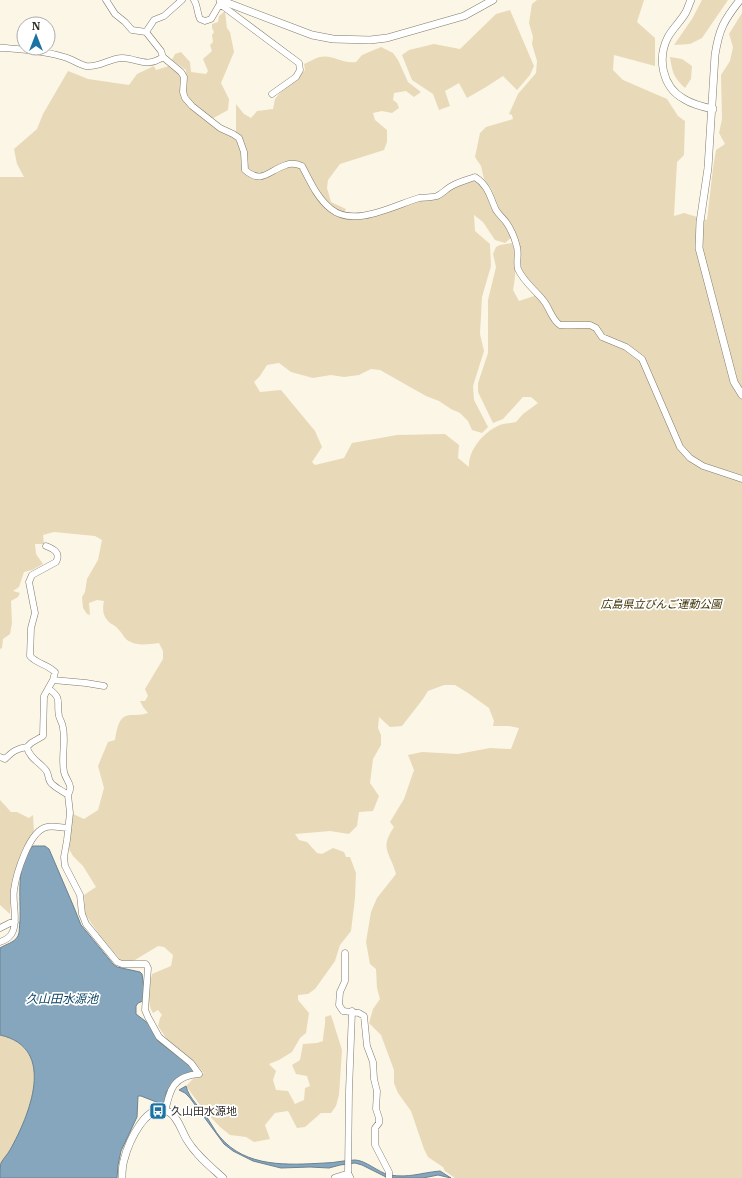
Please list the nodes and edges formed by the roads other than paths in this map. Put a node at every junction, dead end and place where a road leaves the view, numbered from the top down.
1 (106, 0) edge
2 (182, 0) edge
3 (194, 0) edge
4 (493, 0) edge
5 (691, 0) edge
6 (740, 0) edge
7 (220, 2) edge
8 (146, 32) junction
9 (0, 48) edge
10 (163, 57) junction
11 (272, 94) dead end
12 (713, 109) junction
13 (742, 395) edge
14 (742, 479) edge
15 (46, 546) dead end
16 (53, 680) junction
17 (104, 686) dead end
18 (49, 689) junction
19 (27, 747) junction
20 (0, 757) edge
21 (68, 795) junction
22 (68, 828) junction
23 (15, 922) junction
24 (0, 928) edge
25 (0, 942) edge
26 (345, 953) dead end
27 (352, 1011) junction
28 (166, 1109) junction
29 (349, 1176) edge
30 (122, 1178) edge
31 (223, 1178) edge
32 (335, 1178) edge
33 (389, 1178) edge

1 - 8 street
2 - 8 street
3 - 7 street
4 - 7 street
5 - 12 street
6 - 12 street
7 - 11 street
8 - 10 street
9 - 10 street
10 - 14 street
12 - 13 street
15 - 16 street
16 - 17 street
16 - 18 street
18 - 19 street
18 - 21 street
19 - 20 street
19 - 21 street
21 - 22 street
22 - 23 street
22 - 28 street
23 - 24 street
23 - 25 street
26 - 27 street
27 - 29 street
27 - 33 street
28 - 30 street
28 - 31 street
29 - 32 street

